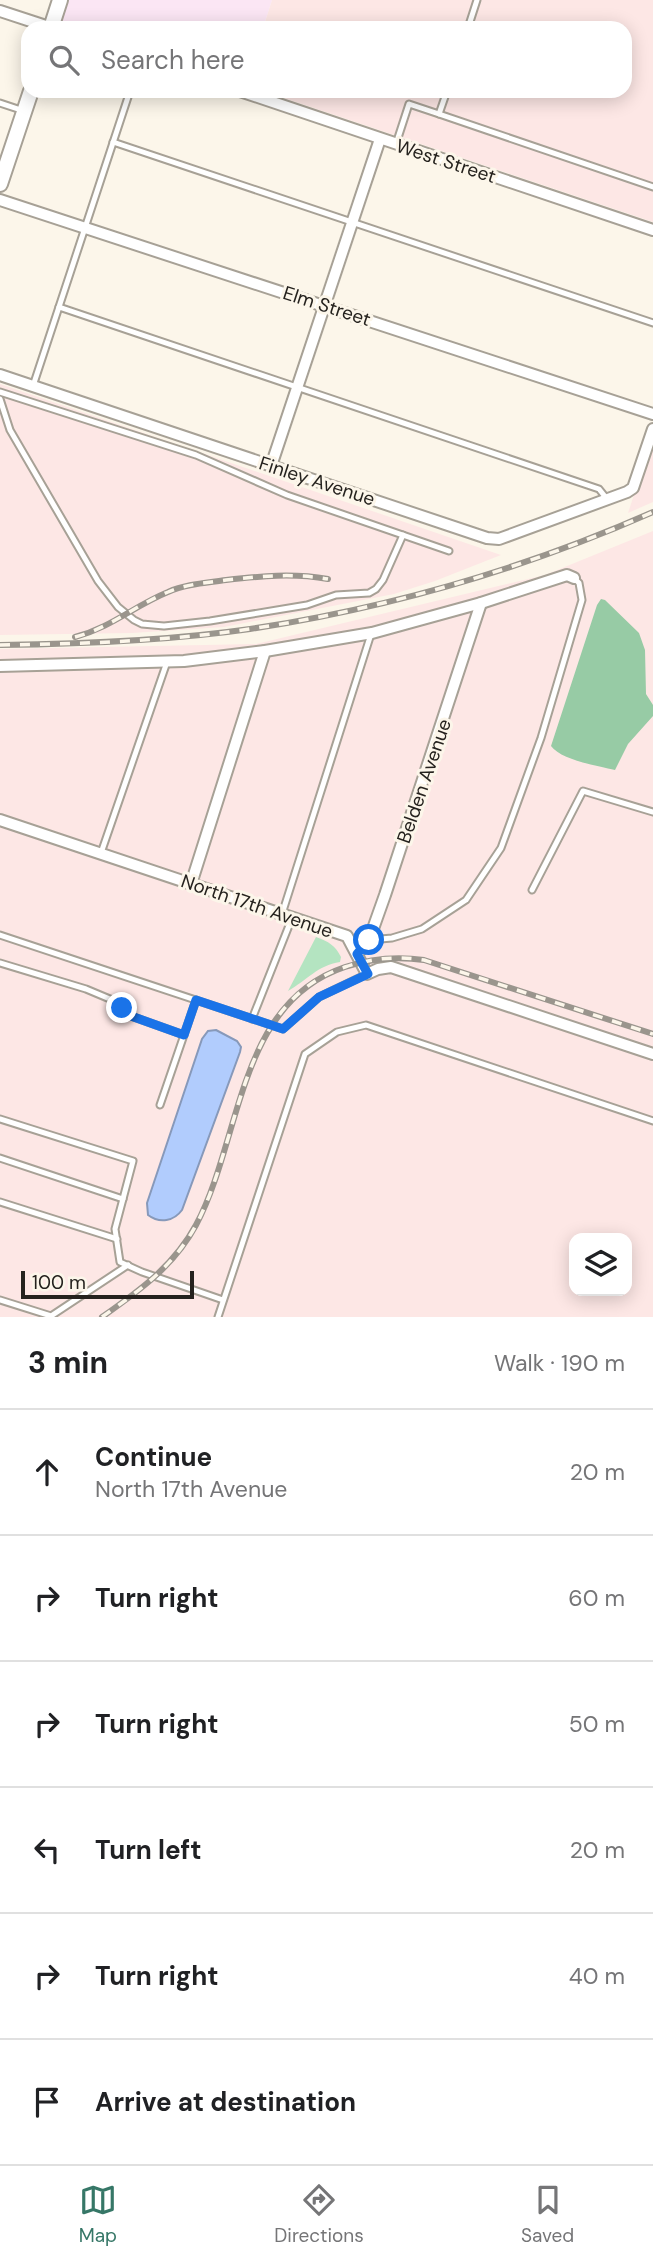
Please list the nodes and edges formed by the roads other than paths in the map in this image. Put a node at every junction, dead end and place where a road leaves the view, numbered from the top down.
1 (60, 0) edge
2 (477, 0) edge
3 (0, 11) edge
4 (30, 21) edge
5 (53, 21) edge
6 (470, 21) edge
7 (29, 98) edge
8 (128, 98) edge
9 (260, 98) edge
10 (445, 98) edge
11 (0, 103) edge
12 (24, 111) junction
13 (439, 114) junction
14 (380, 139) junction
15 (113, 142) junction
16 (396, 144) junction
17 (0, 184) edge
18 (653, 187) edge
19 (0, 200) edge
20 (353, 222) junction
21 (85, 228) junction
22 (653, 230) edge
23 (325, 305) junction
24 (59, 307) junction
25 (653, 323) edge
26 (0, 375) edge
27 (33, 386) junction
28 (298, 387) junction
29 (0, 393) edge
30 (0, 399) edge
31 (653, 414) edge
32 (653, 429) edge
33 (271, 466) junction
34 (607, 499) junction
35 (403, 535) junction
36 (449, 551) dead end
37 (573, 578) joint
38 (481, 603) junction
39 (372, 633) junction
40 (265, 651) junction
41 (167, 662) junction
42 (0, 666) edge
43 (653, 812) edge
44 (0, 820) edge
45 (101, 853) junction
46 (191, 884) junction
47 (531, 890) dead end
48 (287, 916) junction
49 (0, 935) edge
50 (369, 940) junction
51 (357, 954) junction
52 (0, 963) edge
53 (368, 974) junction
54 (196, 1000) junction
55 (252, 1019) junction
56 (184, 1035) junction
57 (653, 1054) edge
58 (160, 1105) dead end
59 (0, 1119) edge
60 (653, 1121) edge
61 (0, 1158) edge
62 (123, 1199) junction
63 (0, 1202) edge
64 (117, 1239) junction
65 (128, 1265) junction
66 (0, 1300) edge
67 (223, 1300) junction
68 (51, 1316) edge
69 (218, 1317) edge

1 - 5 street
2 - 6 lane
3 - 4 street
7 - 12 street
8 - 15 lane
9 - 14 street, West Street
10 - 13 lane
11 - 12 lane
12 - 17 street
13 - 16 lane
13 - 18 lane
14 - 16 street, West Street
14 - 20 street
15 - 20 lane
15 - 21 lane
16 - 22 street, West Street
19 - 21 street, Elm Street
20 - 23 street
20 - 25 lane
21 - 23 street, Elm Street
21 - 24 lane
23 - 28 street
23 - 31 street, Elm Street
24 - 27 lane
24 - 28 lane
26 - 27 street, Finley Avenue
27 - 33 street, Finley Avenue
28 - 33 street
28 - 34 lane
29 - 35 lane
30 - 35 lane
32 - 34 street, Finley Avenue
33 - 34 street, Finley Avenue
35 - 36 lane
37 - 38 street
37 - 50 lane
38 - 39 street
38 - 50 street, Belden Avenue
39 - 40 street
39 - 48 lane
40 - 41 street
40 - 46 street
41 - 42 street
41 - 45 lane
43 - 47 lane
44 - 45 street, North 17th Avenue
45 - 46 street, North 17th Avenue
46 - 48 street, North 17th Avenue
48 - 51 street, North 17th Avenue
48 - 55 lane
49 - 54 lane
50 - 51 street, Belden Avenue
51 - 53 street, North 17th Avenue
52 - 56 lane
53 - 55 lane
53 - 57 street
54 - 55 lane
54 - 56 lane
56 - 58 lane
59 - 62 lane
60 - 67 lane
61 - 62 lane
62 - 64 lane
63 - 64 lane
64 - 65 lane
65 - 67 lane
65 - 68 lane
66 - 68 lane
67 - 69 lane

